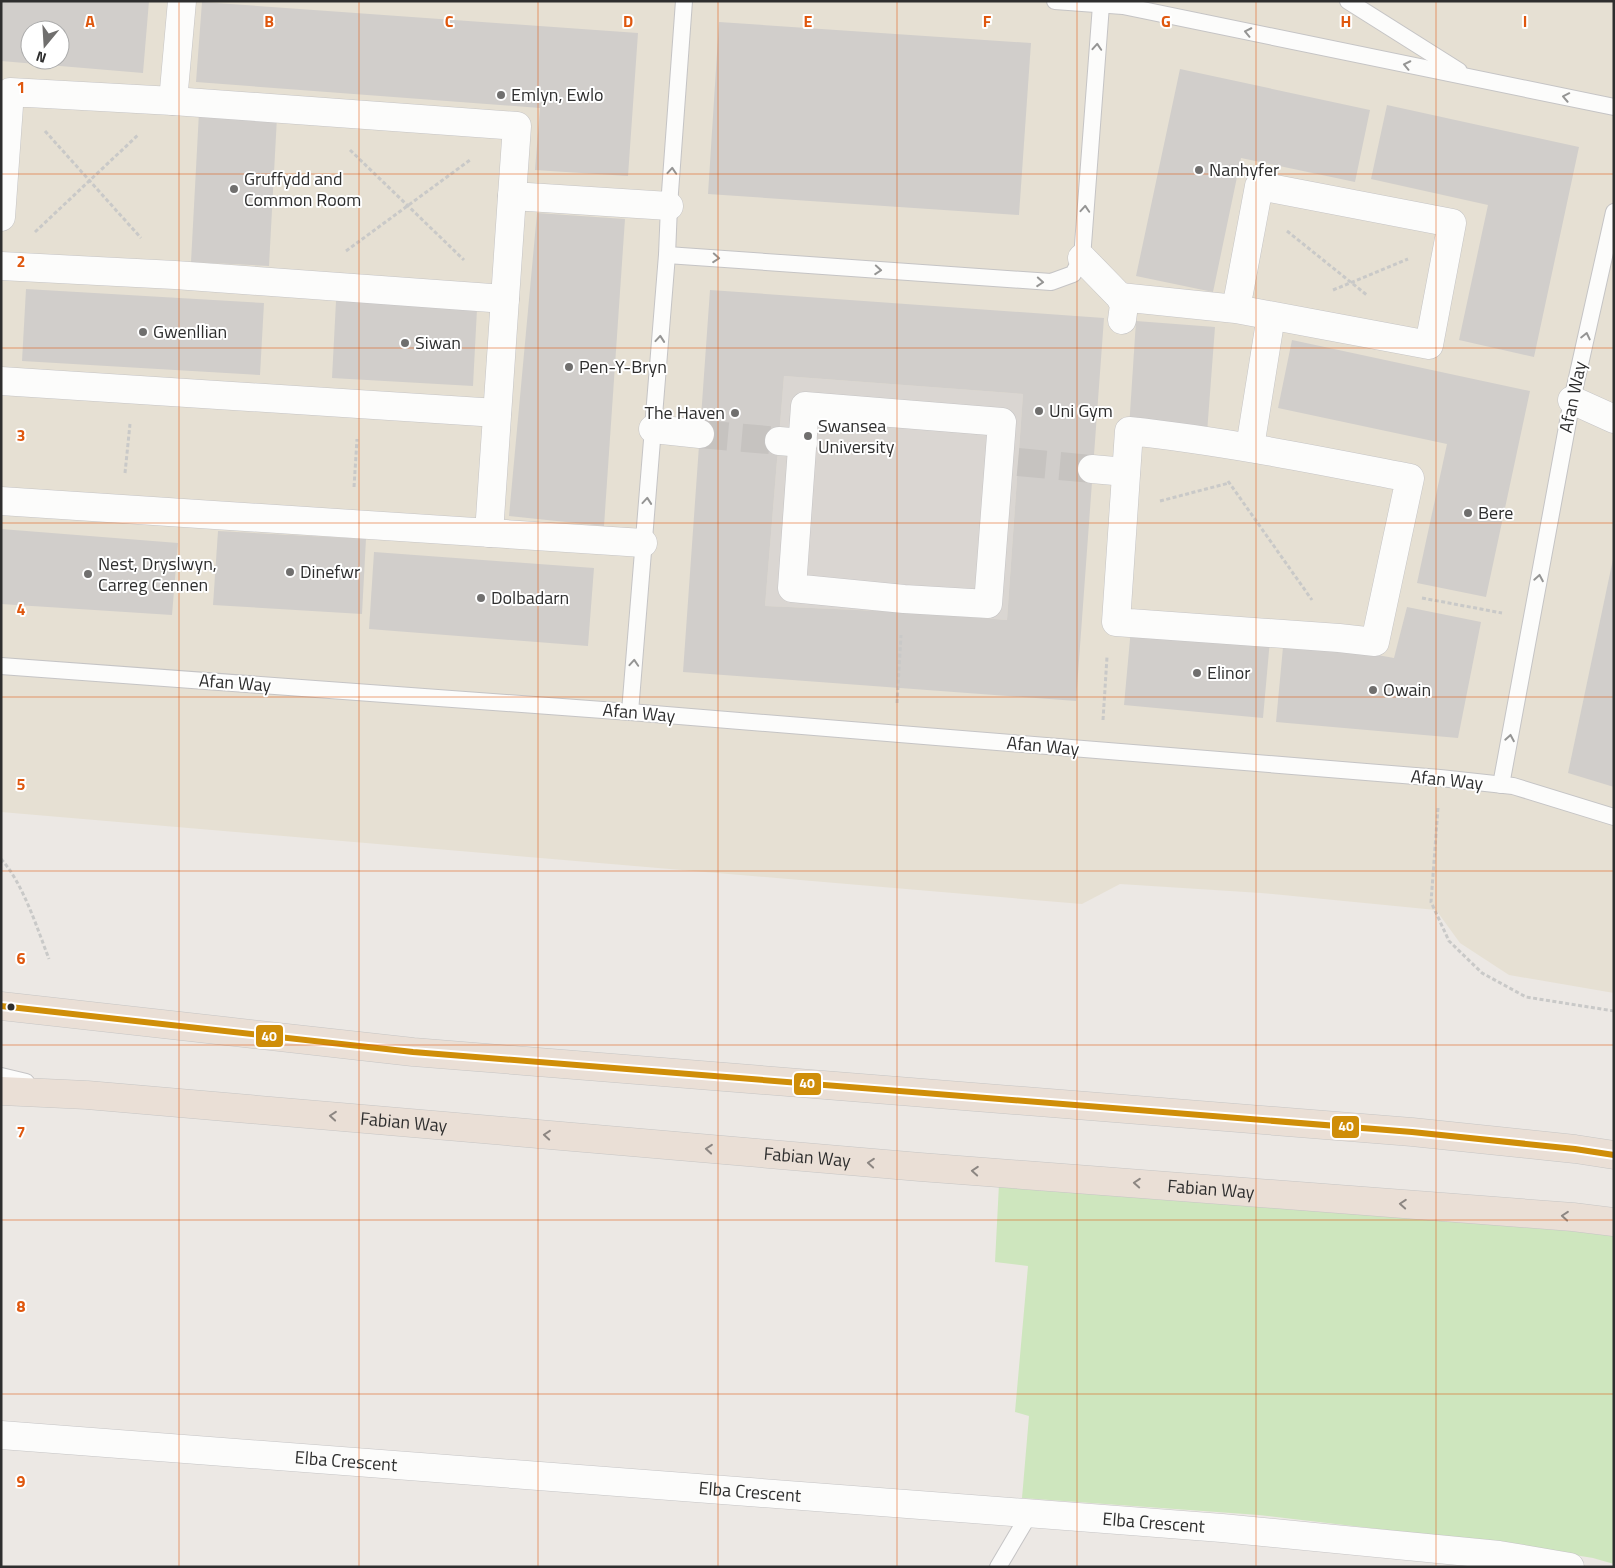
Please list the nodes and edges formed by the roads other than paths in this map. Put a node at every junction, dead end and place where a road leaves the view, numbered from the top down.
1 (182, 1) edge
2 (684, 1) edge
3 (1055, 1) edge
4 (1348, 1) edge
5 (1100, 4) junction
6 (1470, 78) junction
7 (173, 101) junction
8 (1614, 107) edge
9 (512, 196) junction
10 (669, 206) junction
11 (1614, 212) edge
12 (1, 217) edge
13 (667, 255) junction
14 (1082, 258) junction
15 (1, 266) edge
16 (505, 299) junction
17 (1236, 309) junction
18 (1271, 316) junction
19 (1, 381) edge
20 (1572, 400) junction
21 (497, 413) junction
22 (1614, 419) edge
23 (653, 429) junction
24 (700, 434) tunnel mouth
25 (791, 442) joint
26 (1250, 447) junction
27 (1092, 469) tunnel mouth
28 (1126, 472) junction
29 (1, 501) edge
30 (489, 533) junction
31 (644, 543) junction
32 (1, 666) edge
33 (630, 712) junction
34 (1501, 786) junction
35 (1614, 817) edge
36 (1, 1006) edge
37 (1, 1076) edge
38 (1, 1090) edge
39 (87, 1095) junction
40 (1614, 1154) edge
41 (1614, 1222) edge
42 (1, 1435) edge
43 (1030, 1513) junction
44 (998, 1567) edge
45 (1570, 1567) edge

1 - 7 street
10 -> 2 lane
3 - 5 lane
4 - 6 lane
6 -> 5 lane
14 -> 5 lane
8 -> 6 lane
7 - 9 street
7 - 12 street
9 - 10 street
9 - 16 street
10 - 13 lane
20 -> 11 lane, Afan Way
13 -> 14 lane
23 -> 13 lane
14 - 17 street
15 - 16 street
16 - 21 street
17 - 18 street
17 - 18 street
18 - 26 street
19 - 21 street
20 - 22 street
34 -> 20 lane, Afan Way
21 - 30 street
23 - 24 street
31 -> 23 lane
25 - 25 street
26 - 28 street
26 - 28 street
27 - 28 street
29 - 30 street
30 - 31 street
33 -> 31 lane
32 - 33 lane, Afan Way
33 - 34 lane, Afan Way
34 - 35 lane
36 - 40 highway
37 - 39 lane
38 - 39 highway, Fabian Way
41 -> 39 highway, Fabian Way
42 - 43 street, Elba Crescent
43 - 44 lane
43 - 45 street, Elba Crescent

